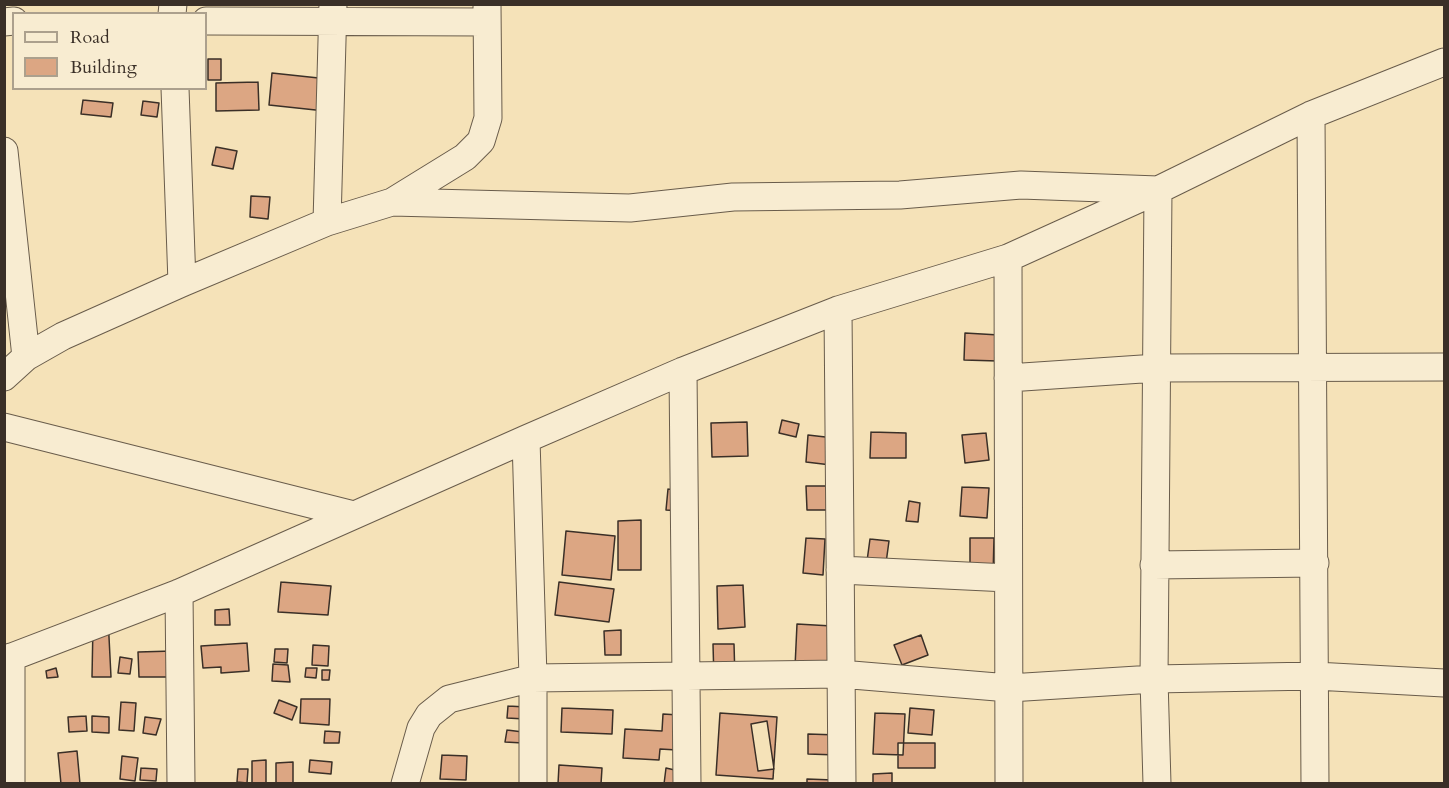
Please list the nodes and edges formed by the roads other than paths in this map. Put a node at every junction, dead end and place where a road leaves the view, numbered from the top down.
1 (333, 13) edge
2 (487, 13) edge
3 (207, 21) edge
4 (1444, 62) edge
5 (175, 90) edge
6 (1311, 115) junction
7 (4, 151) edge
8 (1158, 190) junction
9 (392, 202) junction
10 (327, 222) junction
11 (1008, 258) junction
12 (182, 283) junction
13 (838, 310) junction
14 (26, 357) junction
15 (1444, 367) edge
16 (1157, 368) junction
17 (1313, 368) junction
18 (683, 371) junction
19 (4, 377) edge
20 (1008, 378) junction
21 (4, 427) edge
22 (526, 439) junction
23 (354, 515) junction
24 (1315, 563) junction
25 (1154, 565) junction
26 (840, 570) junction
27 (1008, 578) junction
28 (179, 592) junction
29 (8, 658) edge
30 (840, 674) junction
31 (686, 676) junction
32 (1316, 676) junction
33 (533, 678) junction
34 (1154, 679) junction
35 (1444, 683) edge
36 (1009, 688) junction
37 (10, 783) edge
38 (181, 783) edge
39 (405, 783) edge
40 (533, 783) edge
41 (687, 783) edge
42 (842, 783) edge
43 (1009, 783) edge
44 (1157, 783) edge
45 (1315, 783) edge

1 - 2 street
1 - 3 street
1 - 10 street
2 - 9 street
4 - 6 street
5 - 12 street
6 - 8 street
6 - 17 street
7 - 14 street
8 - 9 street
8 - 11 street
8 - 16 street
9 - 10 street
10 - 12 street
11 - 13 street
11 - 20 street
12 - 14 street
13 - 18 street
13 - 26 street
14 - 19 street
15 - 17 street
16 - 17 street
16 - 20 street
16 - 25 street
17 - 24 street
18 - 22 street
18 - 31 street
20 - 27 street
21 - 23 street
22 - 23 street
22 - 33 street
23 - 28 street
24 - 25 street
24 - 32 street
25 - 34 street
26 - 27 street
26 - 30 street
27 - 36 street
28 - 29 street
28 - 38 street
29 - 37 street
30 - 31 street
30 - 36 street
30 - 42 street
31 - 33 street
31 - 41 street
32 - 34 street
32 - 35 street
32 - 45 street
33 - 39 street
33 - 40 street
34 - 36 street
34 - 44 street
36 - 43 street

